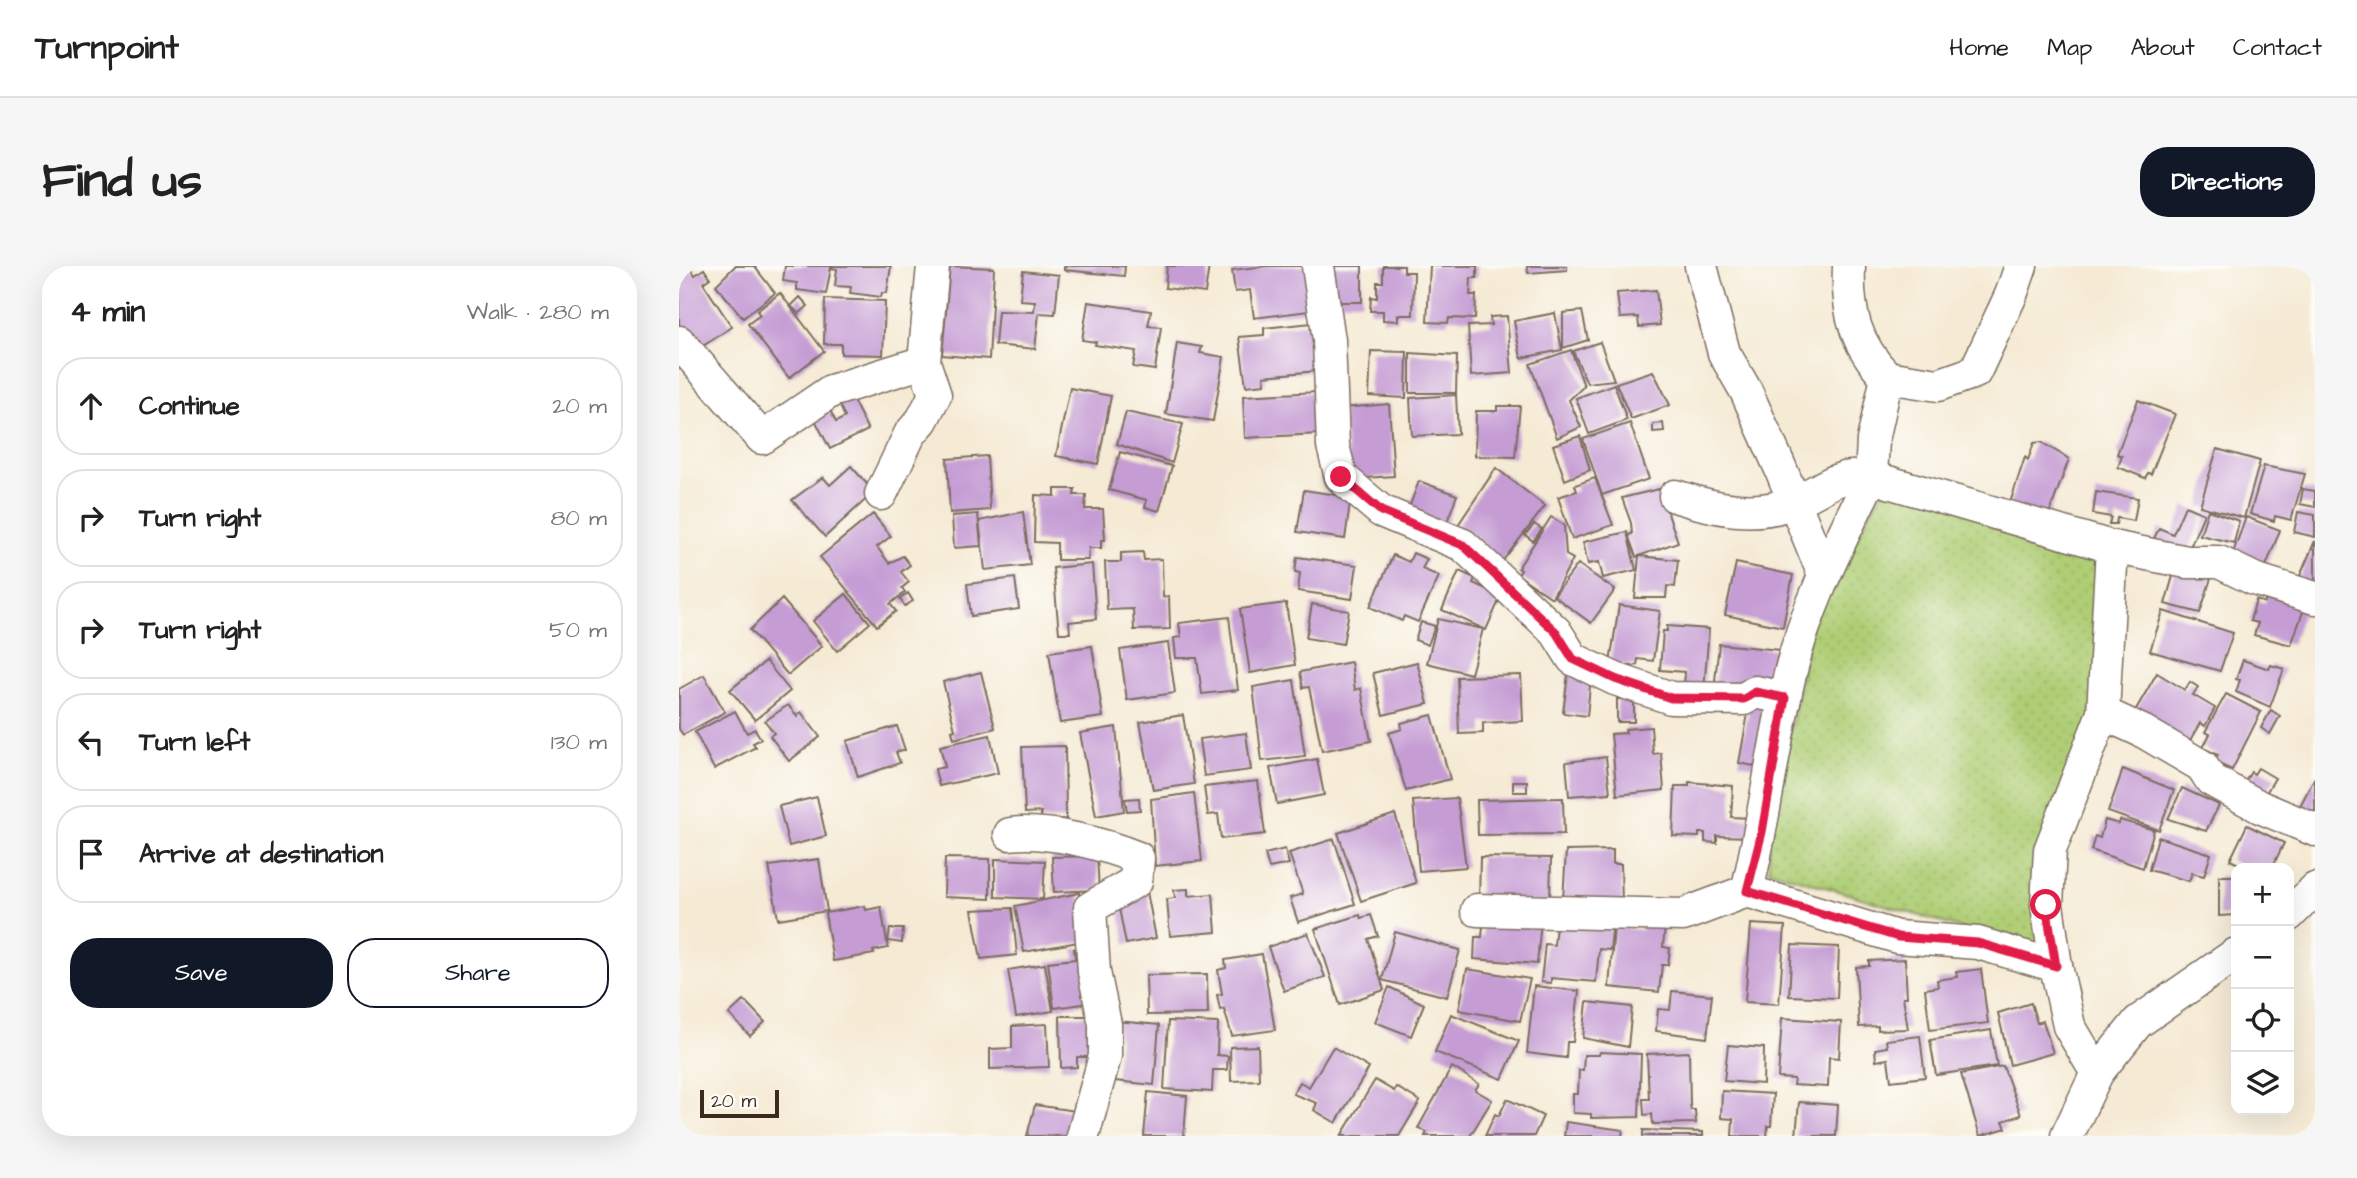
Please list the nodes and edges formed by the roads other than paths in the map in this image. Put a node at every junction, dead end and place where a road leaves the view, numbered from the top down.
1 (933, 266) edge
2 (1318, 266) edge
3 (1700, 266) edge
4 (1849, 266) edge
5 (2021, 266) edge
6 (679, 342) edge
7 (924, 362) junction
8 (1887, 377) junction
9 (1871, 478) junction
10 (881, 494) dead end
11 (1675, 496) dead end
12 (1795, 502) junction
13 (2112, 547) junction
14 (1824, 575) junction
15 (2315, 598) edge
16 (1785, 698) junction
17 (2103, 713) junction
18 (2315, 830) edge
19 (1010, 834) dead end
20 (2315, 889) edge
21 (1747, 891) junction
22 (1477, 910) dead end
23 (2294, 910) edge
24 (2231, 957) edge
25 (2056, 966) junction
26 (2097, 1073) junction
27 (1083, 1136) edge
28 (2067, 1136) edge

1 - 7 street
2 - 16 street
3 - 12 street
4 - 8 street
5 - 8 street
6 - 7 street
7 - 10 street
8 - 9 street
9 - 12 street
9 - 13 street
9 - 14 street
11 - 12 street
12 - 14 street
13 - 15 street
13 - 17 street
14 - 16 street
16 - 21 street
17 - 18 street
17 - 25 street
19 - 27 street
20 - 23 street
21 - 22 street
21 - 25 street
24 - 26 street
25 - 26 street
26 - 28 street

